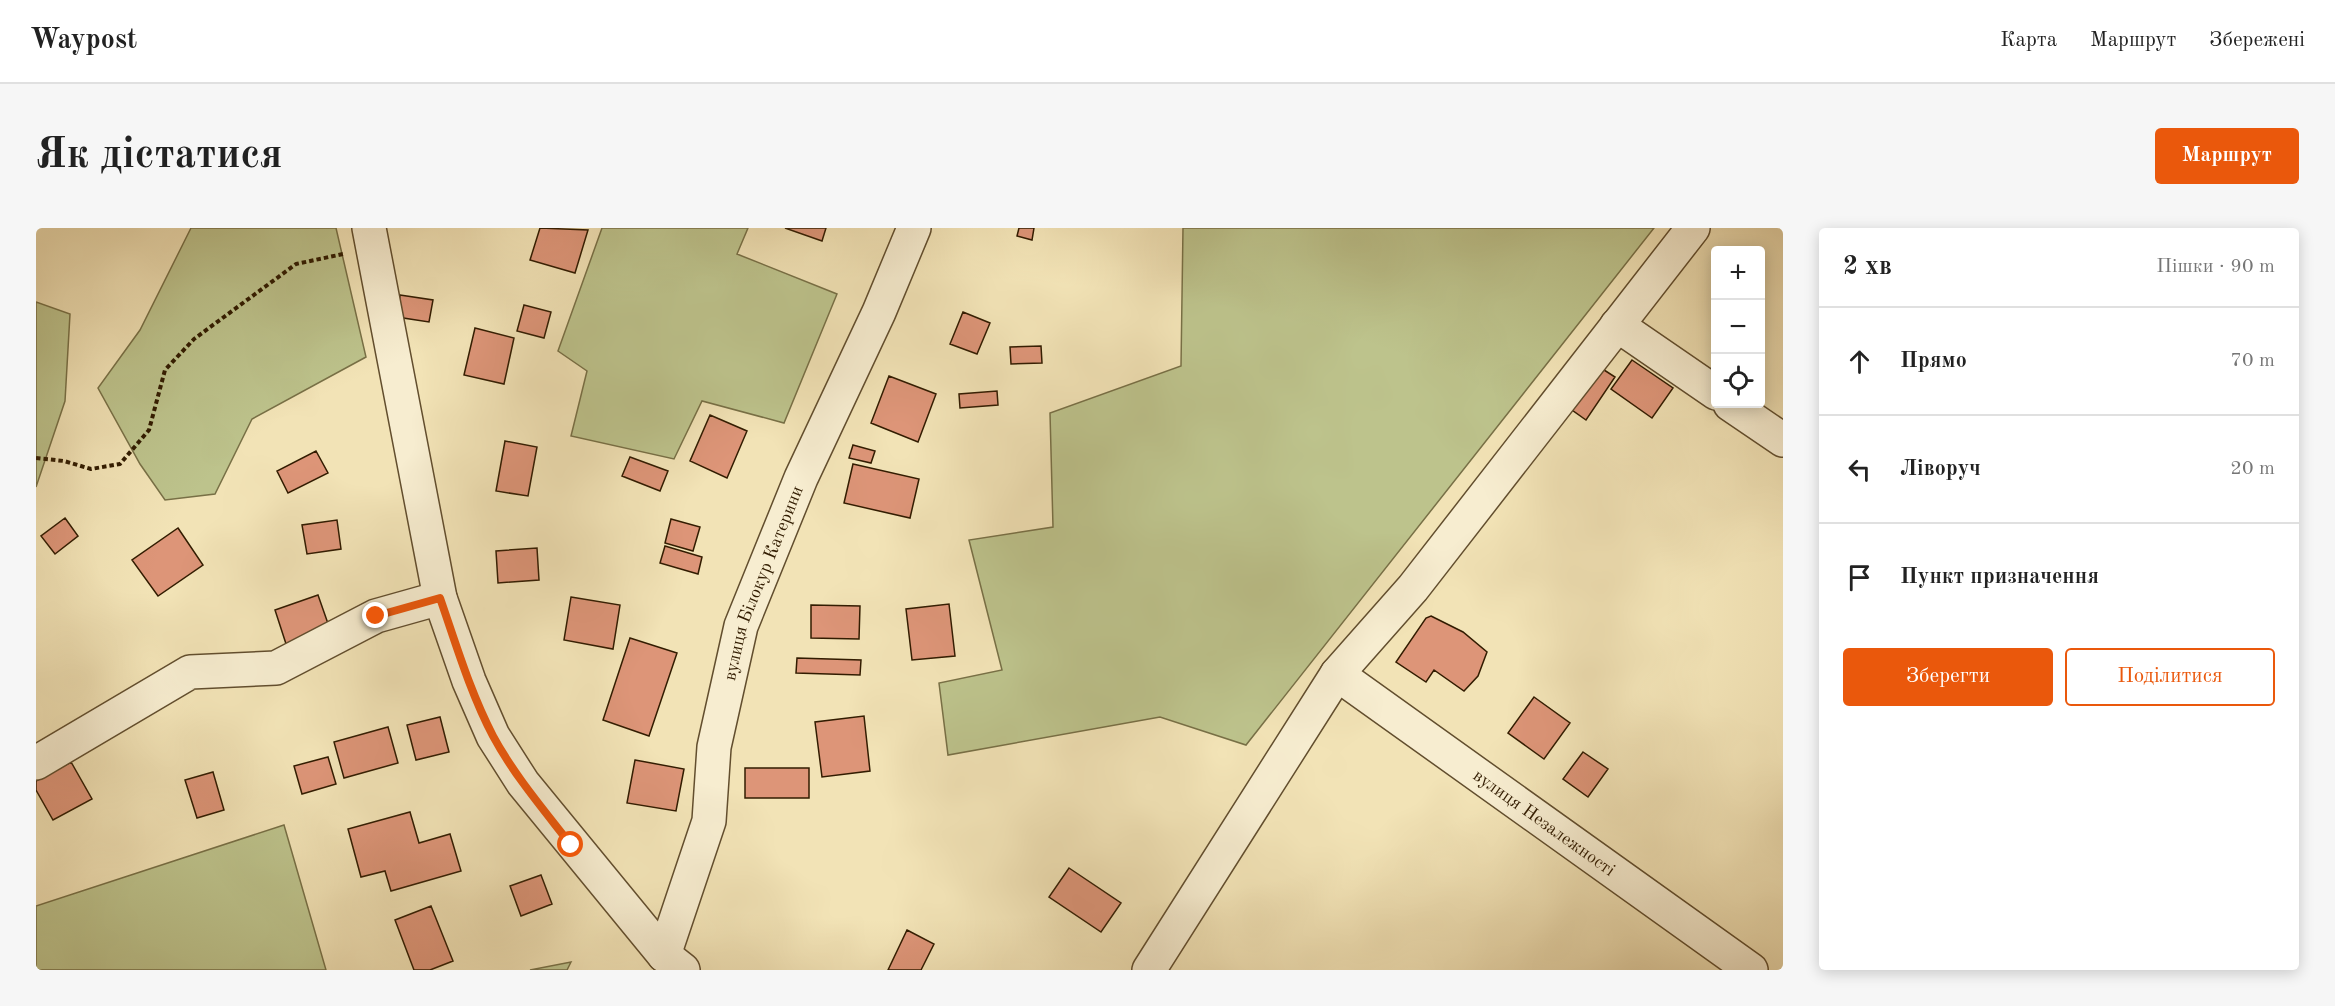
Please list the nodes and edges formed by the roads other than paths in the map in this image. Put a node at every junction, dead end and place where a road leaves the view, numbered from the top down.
1 (914, 228) edge
2 (1693, 228) edge
3 (371, 238) edge
4 (1617, 325) junction
5 (1711, 390) edge
6 (1736, 408) edge
7 (1783, 440) edge
8 (440, 598) junction
9 (1337, 674) junction
10 (36, 764) edge
11 (673, 963) edge
12 (1149, 970) edge
13 (1751, 970) edge

1 - 11 street, вулиця Білокур Катерини
2 - 4 street
3 - 8 street
4 - 5 street
4 - 9 street
6 - 7 street
8 - 10 street
8 - 11 street
9 - 12 street
9 - 13 street, вулиця Незалежності

